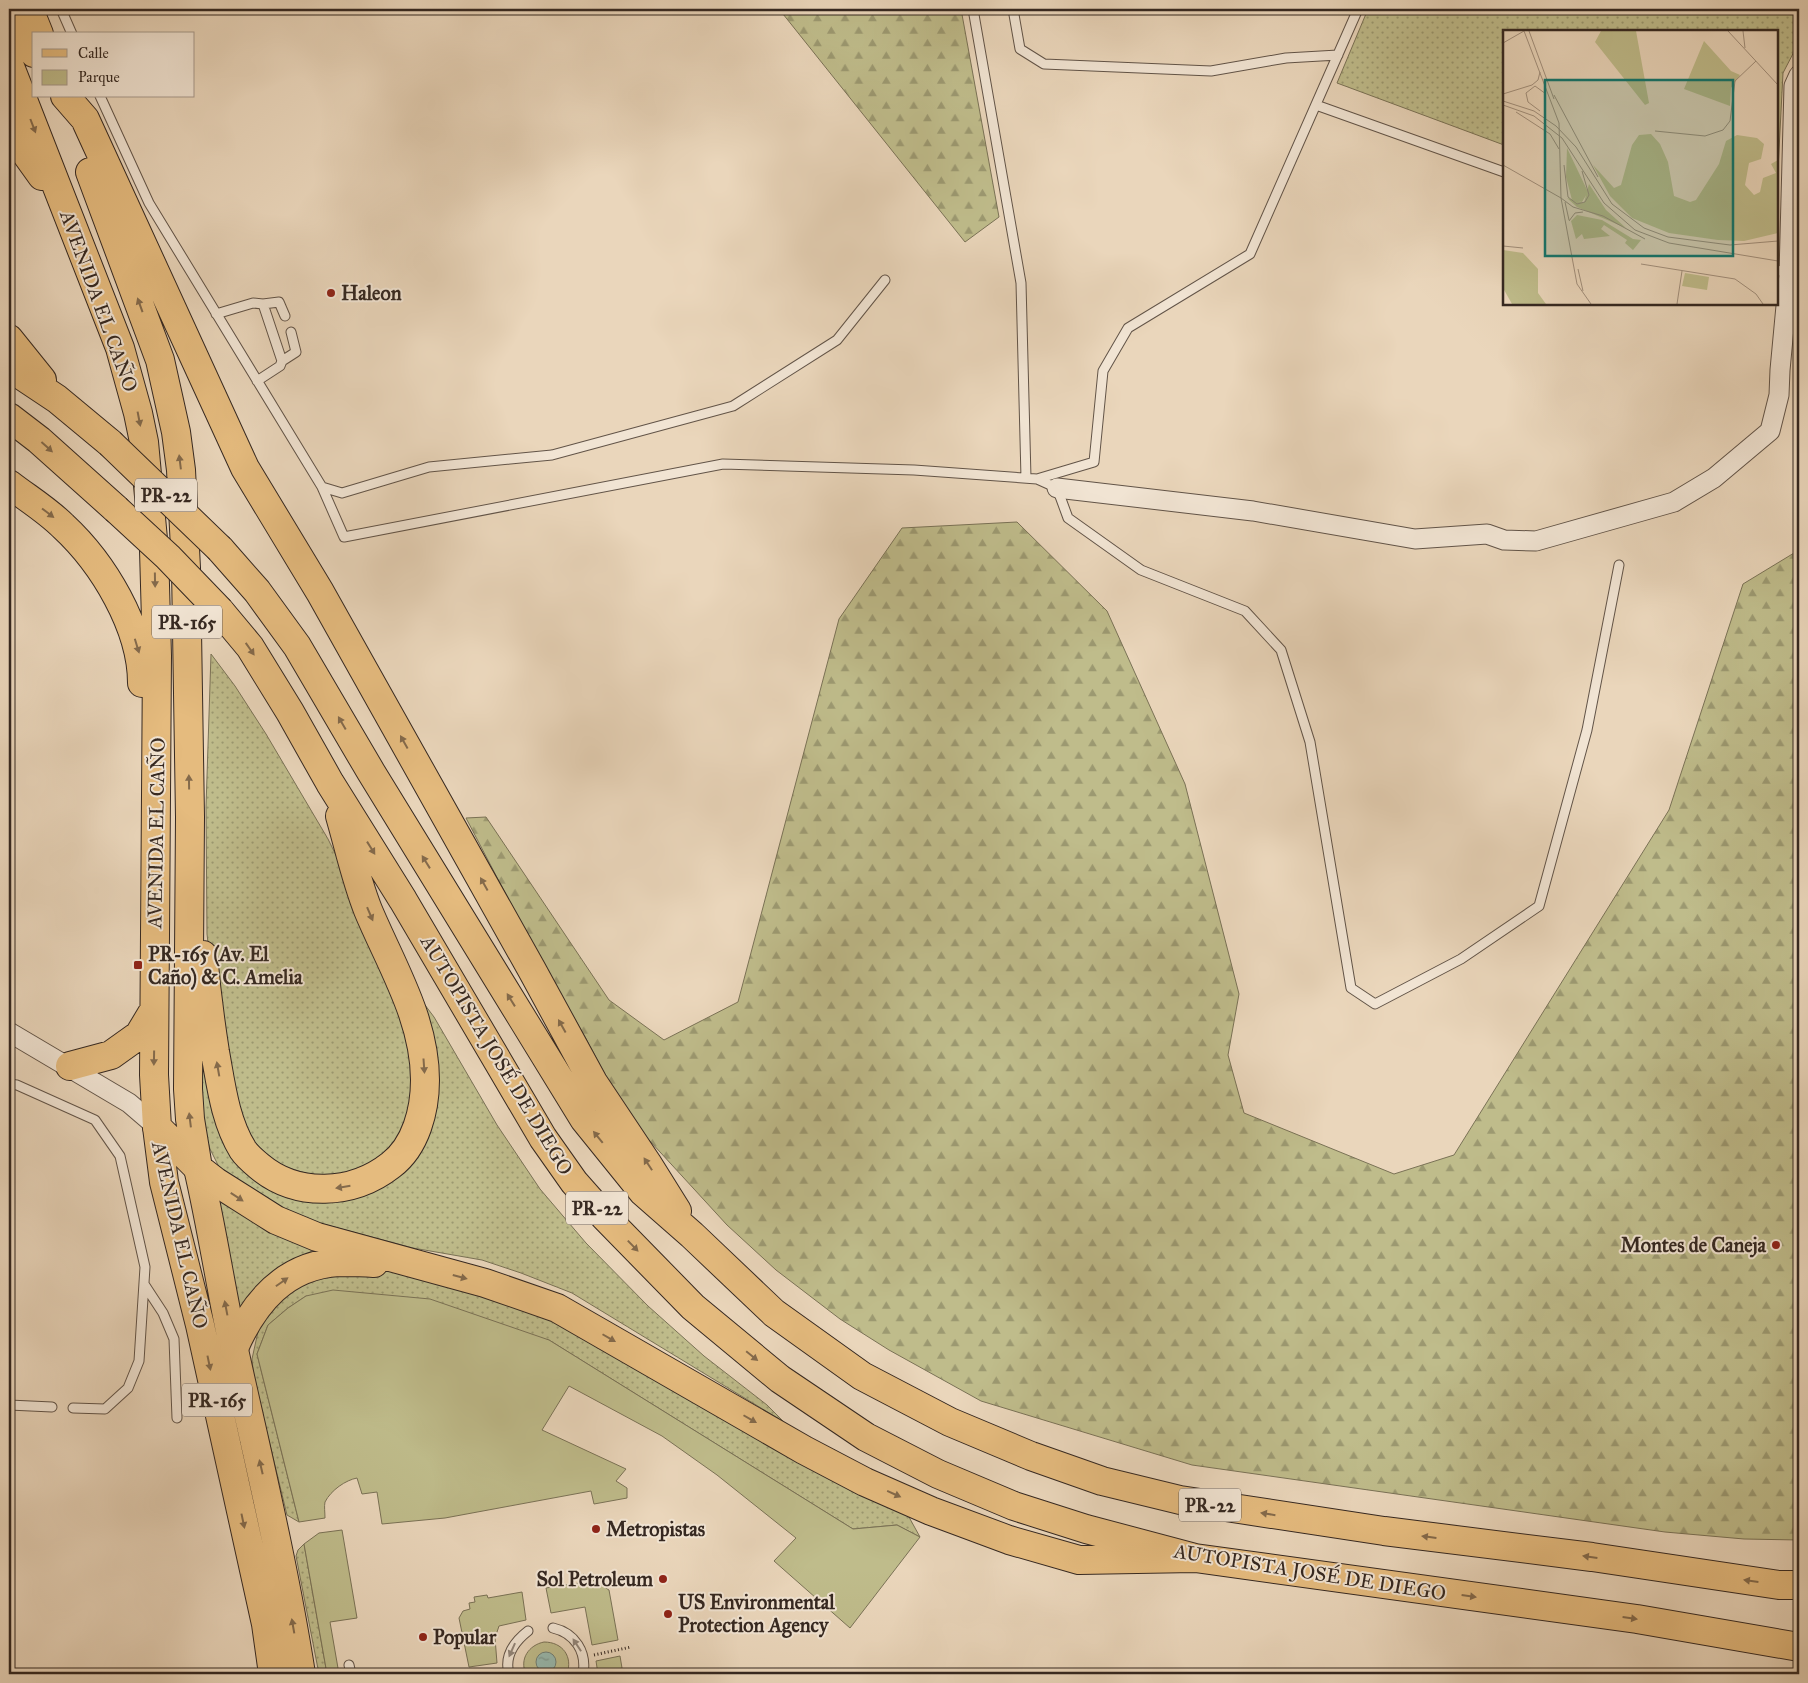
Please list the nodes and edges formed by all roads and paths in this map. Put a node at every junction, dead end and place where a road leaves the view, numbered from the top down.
1 (29, 9) edge
2 (61, 9) edge
3 (973, 9) edge
4 (1013, 9) edge
5 (1358, 9) edge
6 (9, 26) edge
7 (38, 32) edge
8 (71, 32) edge
9 (32, 51) edge
10 (1338, 55) junction
11 (9, 64) edge
12 (1799, 75) edge
13 (65, 98) edge
14 (66, 98) edge
15 (101, 98) edge
16 (1316, 105) junction
17 (9, 130) edge
18 (1503, 172) edge
19 (65, 208) junction
20 (1788, 274) edge
21 (885, 280) dead end
22 (263, 304) junction
23 (216, 314) junction
24 (285, 316) dead end
25 (291, 332) dead end
26 (9, 339) edge
27 (282, 361) junction
28 (9, 368) edge
29 (257, 381) junction
30 (57, 398) junction
31 (9, 417) edge
32 (1026, 478) junction
33 (1037, 479) junction
34 (9, 484) edge
35 (322, 487) junction
36 (1057, 488) junction
37 (1619, 564) dead end
38 (330, 783) junction
39 (190, 817) junction
40 (155, 892) junction
41 (154, 1010) junction
42 (9, 1032) edge
43 (70, 1066) junction
44 (9, 1084) edge
45 (157, 1127) junction
46 (198, 1168) junction
47 (692, 1235) junction
48 (412, 1264) junction
49 (144, 1283) junction
50 (234, 1348) junction
51 (9, 1405) edge
52 (52, 1407) dead end
53 (74, 1408) dead end
54 (177, 1418) dead end
55 (1195, 1558) junction
56 (1799, 1586) edge
57 (553, 1628) dead end
58 (528, 1631) dead end
59 (631, 1646) dead end
60 (1799, 1647) edge
61 (584, 1657) junction
62 (349, 1665) dead end
63 (273, 1674) edge
64 (301, 1674) edge
65 (351, 1674) edge
66 (509, 1674) edge
67 (583, 1674) edge

1 - 7 main road
2 - 8 lane
3 - 32 lane
4 - 10 lane
5 - 10 lane
6 - 9 main road
10 - 16 lane
11 -> 19 main road, AVENIDA EL CAÑO / PR-165
12 - 20 street
39 -> 13 main road, AVENIDA EL CAÑO / PR-165
47 -> 14 main road
15 - 23 lane
16 - 18 lane
16 - 33 lane
17 - 19 main road
19 -> 40 main road, AVENIDA EL CAÑO / PR-165
20 - 36 street
21 - 35 lane
22 - 23 lane
22 - 24 lane
22 - 27 lane
23 - 29 lane
25 - 27 lane
26 - 30 main road
27 - 29 lane
28 - 30 main road, AUTOPISTA JOSÉ DE DIEGO / PR-22
29 - 35 lane
47 -> 30 main road, AUTOPISTA JOSÉ DE DIEGO / PR-22, bridge
31 -> 38 main road, AUTOPISTA JOSÉ DE DIEGO / PR-22, bridge
32 - 33 lane
32 - 35 lane
33 - 36 lane
34 -> 40 main road
36 - 37 lane
38 -> 39 main road
38 -> 55 main road, AUTOPISTA JOSÉ DE DIEGO / PR-22
46 -> 39 main road, AVENIDA EL CAÑO / PR-165
40 - 41 main road, AVENIDA EL CAÑO / PR-165
41 - 43 main road
41 -> 45 main road, AVENIDA EL CAÑO / PR-165
42 - 43 street
43 - 45 street
44 - 49 lane
45 - 46 main road
45 -> 63 main road, AVENIDA EL CAÑO / PR-165
46 -> 48 main road
50 -> 46 main road, AVENIDA EL CAÑO / PR-165
56 -> 47 main road, AUTOPISTA JOSÉ DE DIEGO / PR-22
50 -> 48 main road
48 -> 55 main road
49 - 53 lane
49 - 54 lane
64 -> 50 main road, AVENIDA EL CAÑO / PR-165
51 - 52 lane
55 -> 60 main road, AUTOPISTA JOSÉ DE DIEGO / PR-22
61 -> 57 lane
58 -> 66 lane
59 - 61 path
61 - 67 lane
62 - 65 lane

